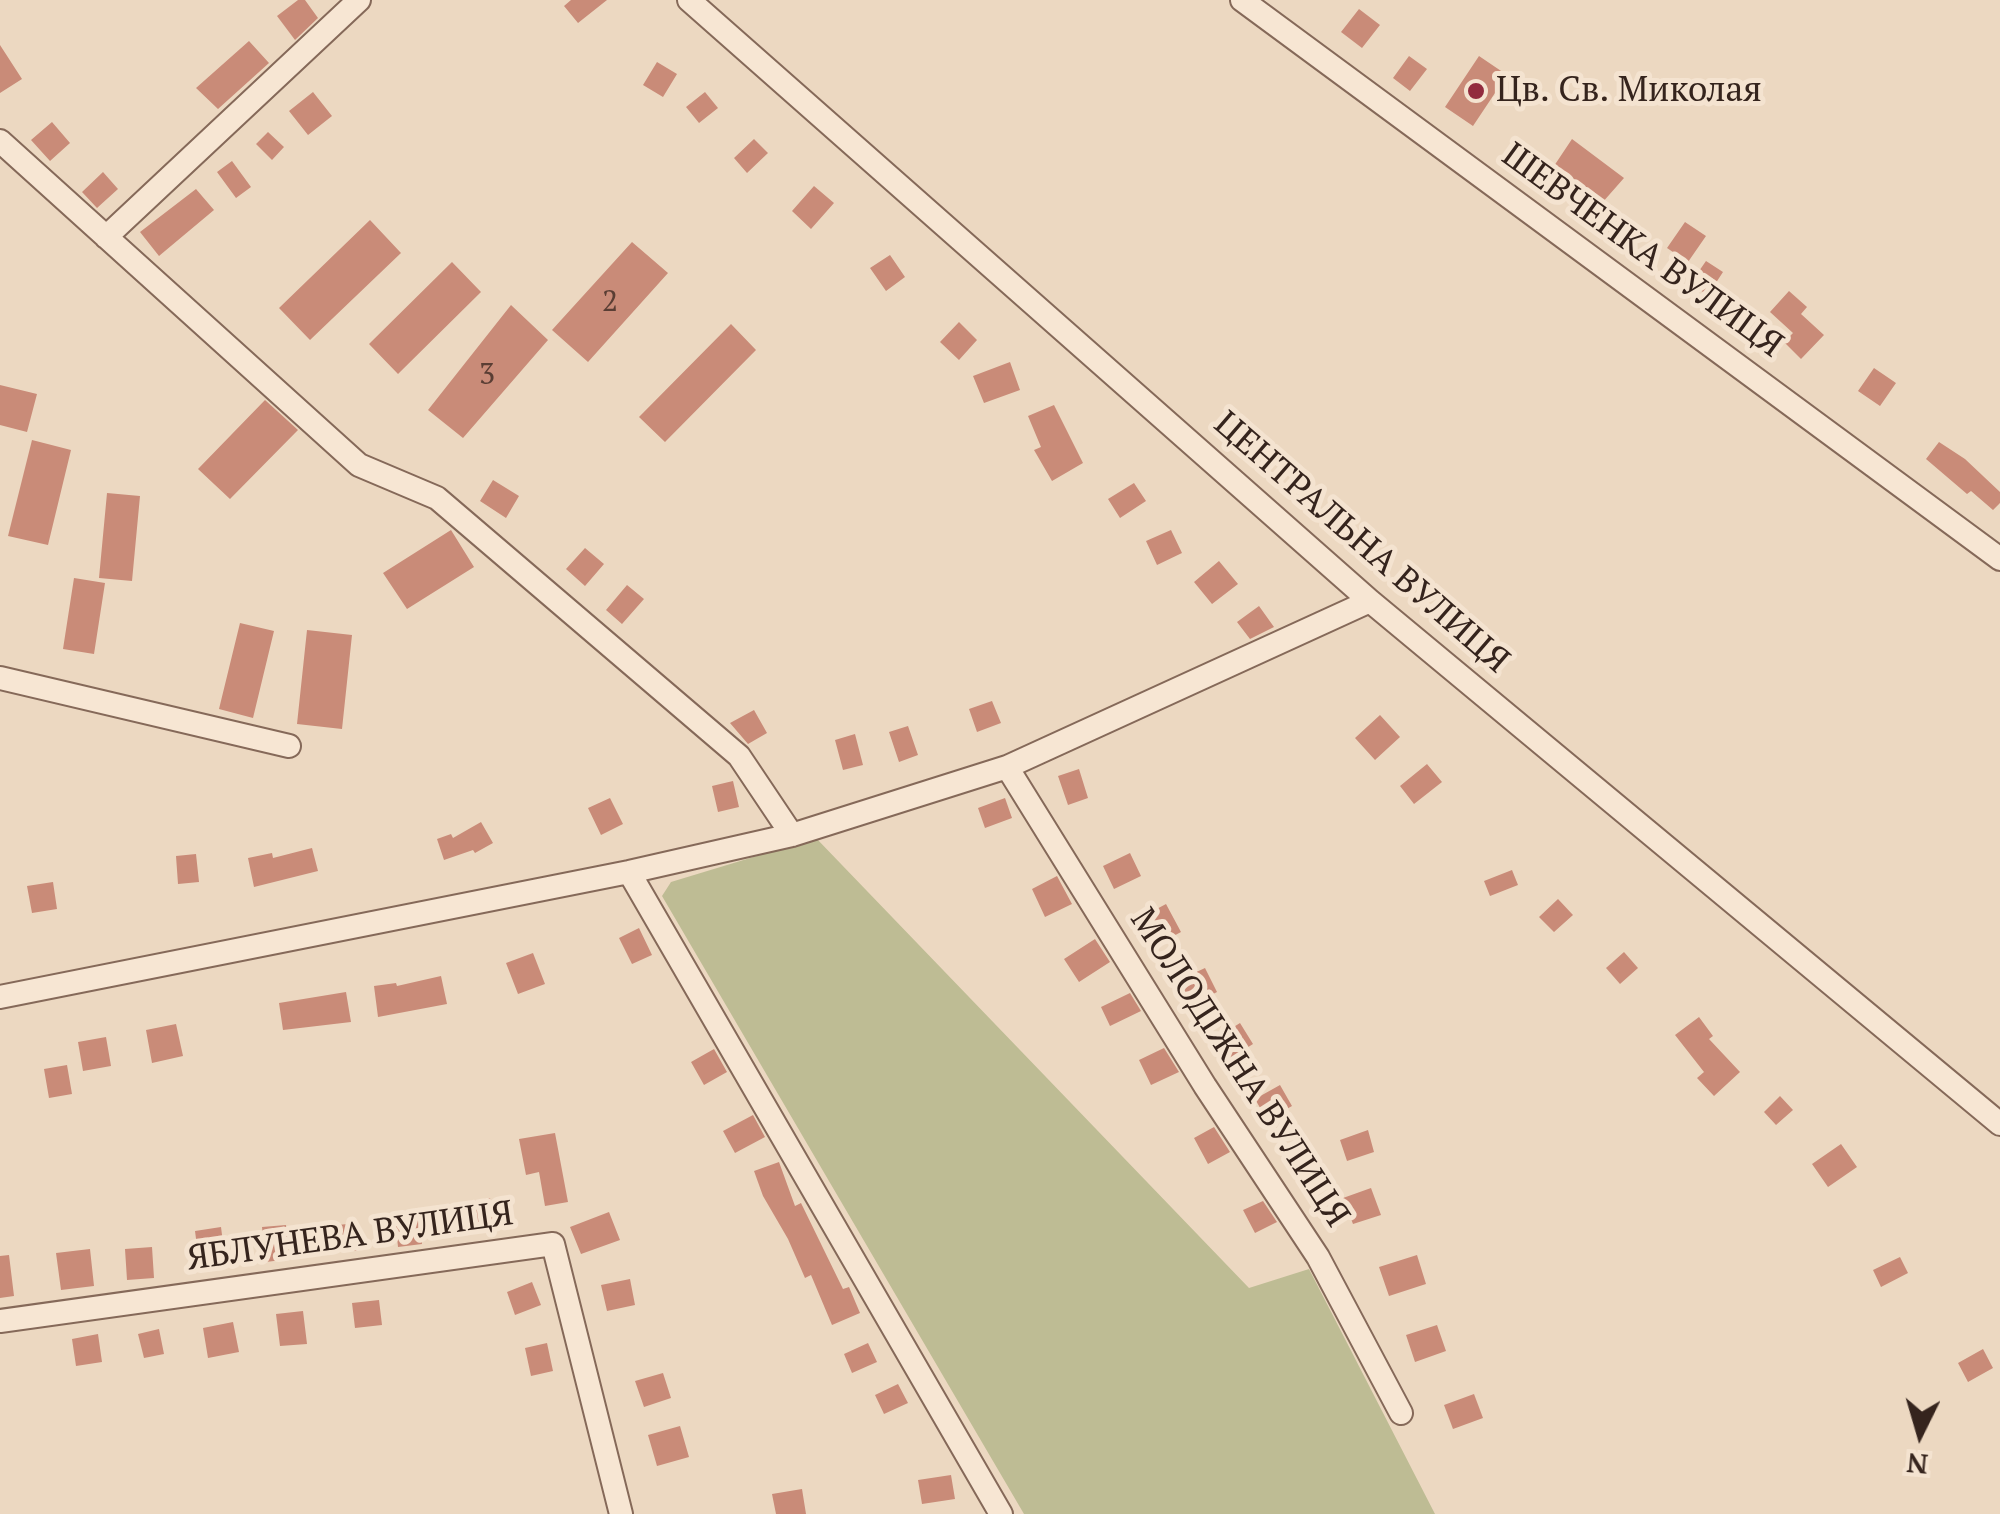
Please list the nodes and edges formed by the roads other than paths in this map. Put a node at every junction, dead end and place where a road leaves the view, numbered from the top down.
1 (359, 0) edge
2 (689, 0) edge
3 (1242, 0) edge
4 (0, 141) edge
5 (106, 236) junction
6 (2000, 559) edge
7 (1370, 601) junction
8 (0, 678) edge
9 (289, 746) dead end
10 (1007, 767) junction
11 (792, 835) junction
12 (628, 872) junction
13 (0, 997) edge
14 (2000, 1124) edge
15 (0, 1321) edge
16 (1401, 1413) dead end
17 (621, 1514) edge
18 (1001, 1514) edge

1 - 5 street
2 - 7 street, ЦЕНТРАЛЬНА ВУЛИЦЯ
3 - 6 street, ШЕВЧЕНКА ВУЛИЦЯ
4 - 5 street
5 - 11 street
7 - 10 street
7 - 14 street, ЦЕНТРАЛЬНА ВУЛИЦЯ
8 - 9 street
10 - 11 street
10 - 16 street, МОЛОДІЖНА ВУЛИЦЯ
11 - 12 street
12 - 13 street
12 - 18 street
15 - 17 street, ЯБЛУНЕВА ВУЛИЦЯ

